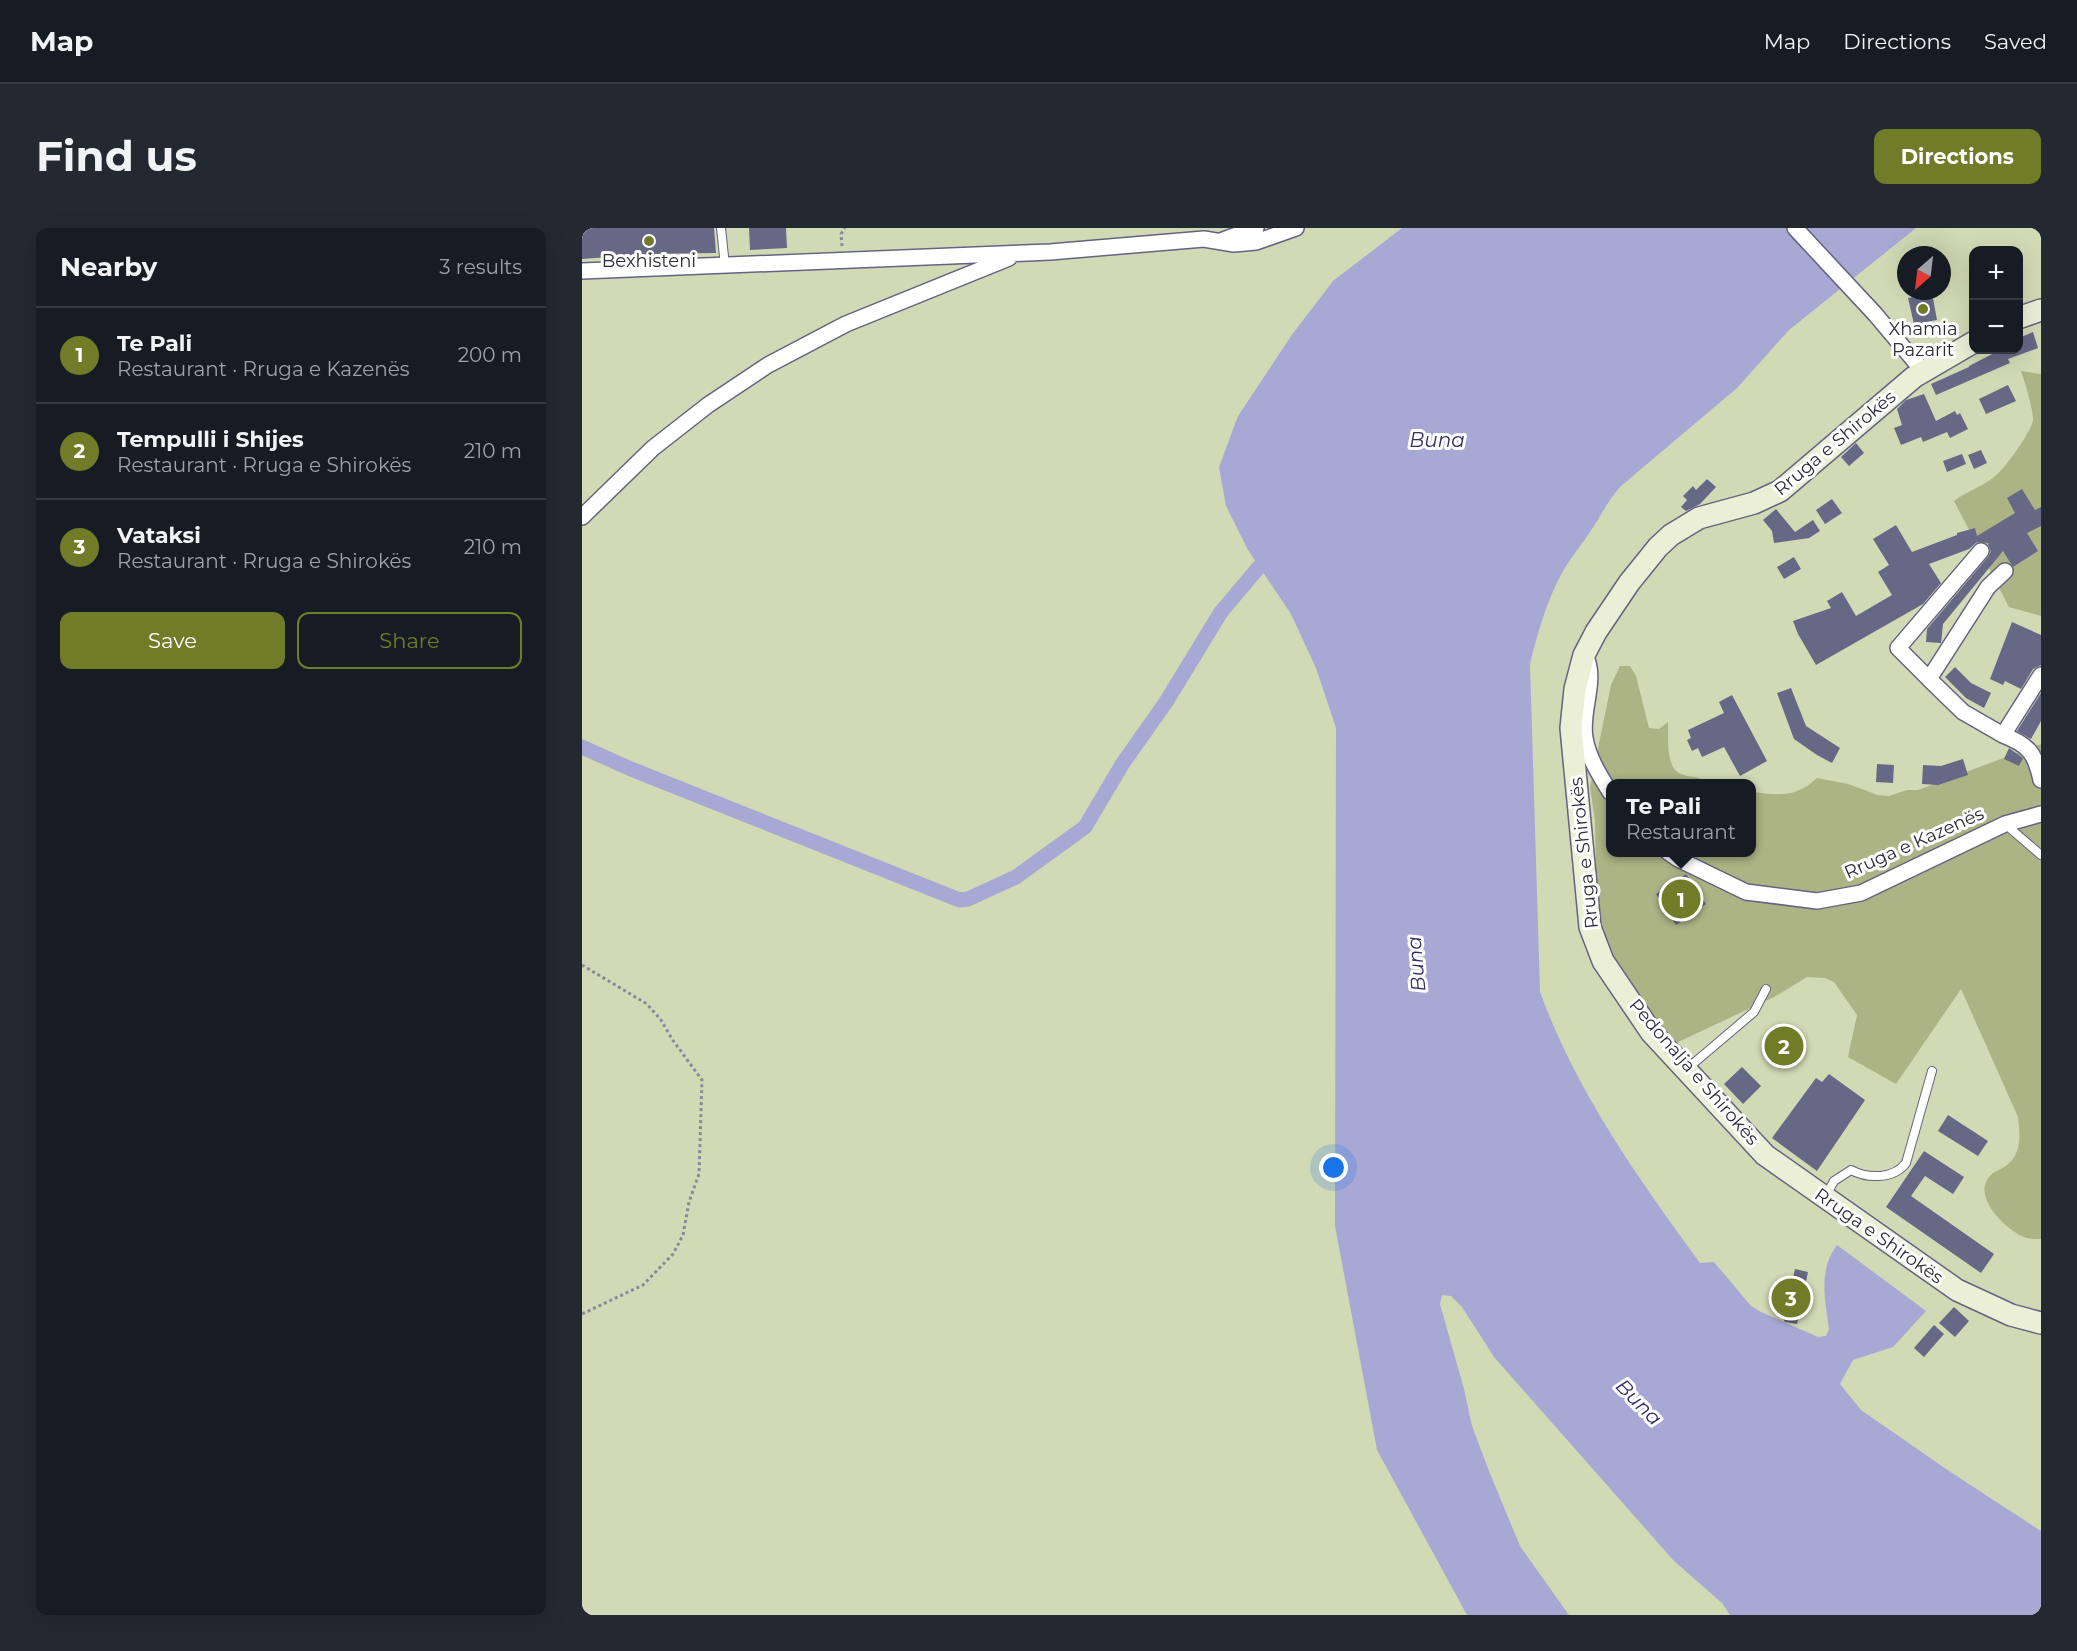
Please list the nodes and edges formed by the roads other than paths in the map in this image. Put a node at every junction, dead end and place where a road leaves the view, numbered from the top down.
1 (721, 228) edge
2 (1256, 228) edge
3 (1296, 228) edge
4 (1795, 228) edge
5 (1218, 242) junction
6 (1020, 253) junction
7 (725, 266) junction
8 (582, 271) edge
9 (2041, 310) edge
10 (2023, 317) edge
11 (1969, 345) edge
12 (1923, 371) junction
13 (582, 517) edge
14 (1982, 551) dead end
15 (2005, 571) dead end
16 (1584, 655) junction
17 (2041, 675) edge
18 (1929, 679) junction
19 (2003, 735) junction
20 (2041, 780) edge
21 (1606, 783) edge
22 (2041, 814) edge
23 (2005, 824) junction
24 (2041, 855) edge
25 (1675, 857) edge
26 (1766, 989) dead end
27 (1686, 1069) junction
28 (1932, 1071) dead end
29 (1824, 1198) junction
30 (2041, 1323) edge

1 - 7 lane
2 - 5 street
3 - 5 street
4 - 12 street
5 - 6 street
6 - 7 street
6 - 13 street
7 - 8 street
9 - 10 main road
11 - 12 main road, Rruga e Shirokës
12 - 16 main road, Rruga e Shirokës
14 - 18 street
15 - 18 street
16 - 21 street
16 - 27 main road, Rruga e Shirokës
17 - 19 street
18 - 19 street
19 - 20 street
22 - 23 street, Rruga e Kazenës
23 - 24 lane
23 - 25 street, Rruga e Kazenës
26 - 27 lane
27 - 29 main road, Rruga e Shirokës
28 - 29 lane
29 - 30 main road, Rruga e Shirokës

